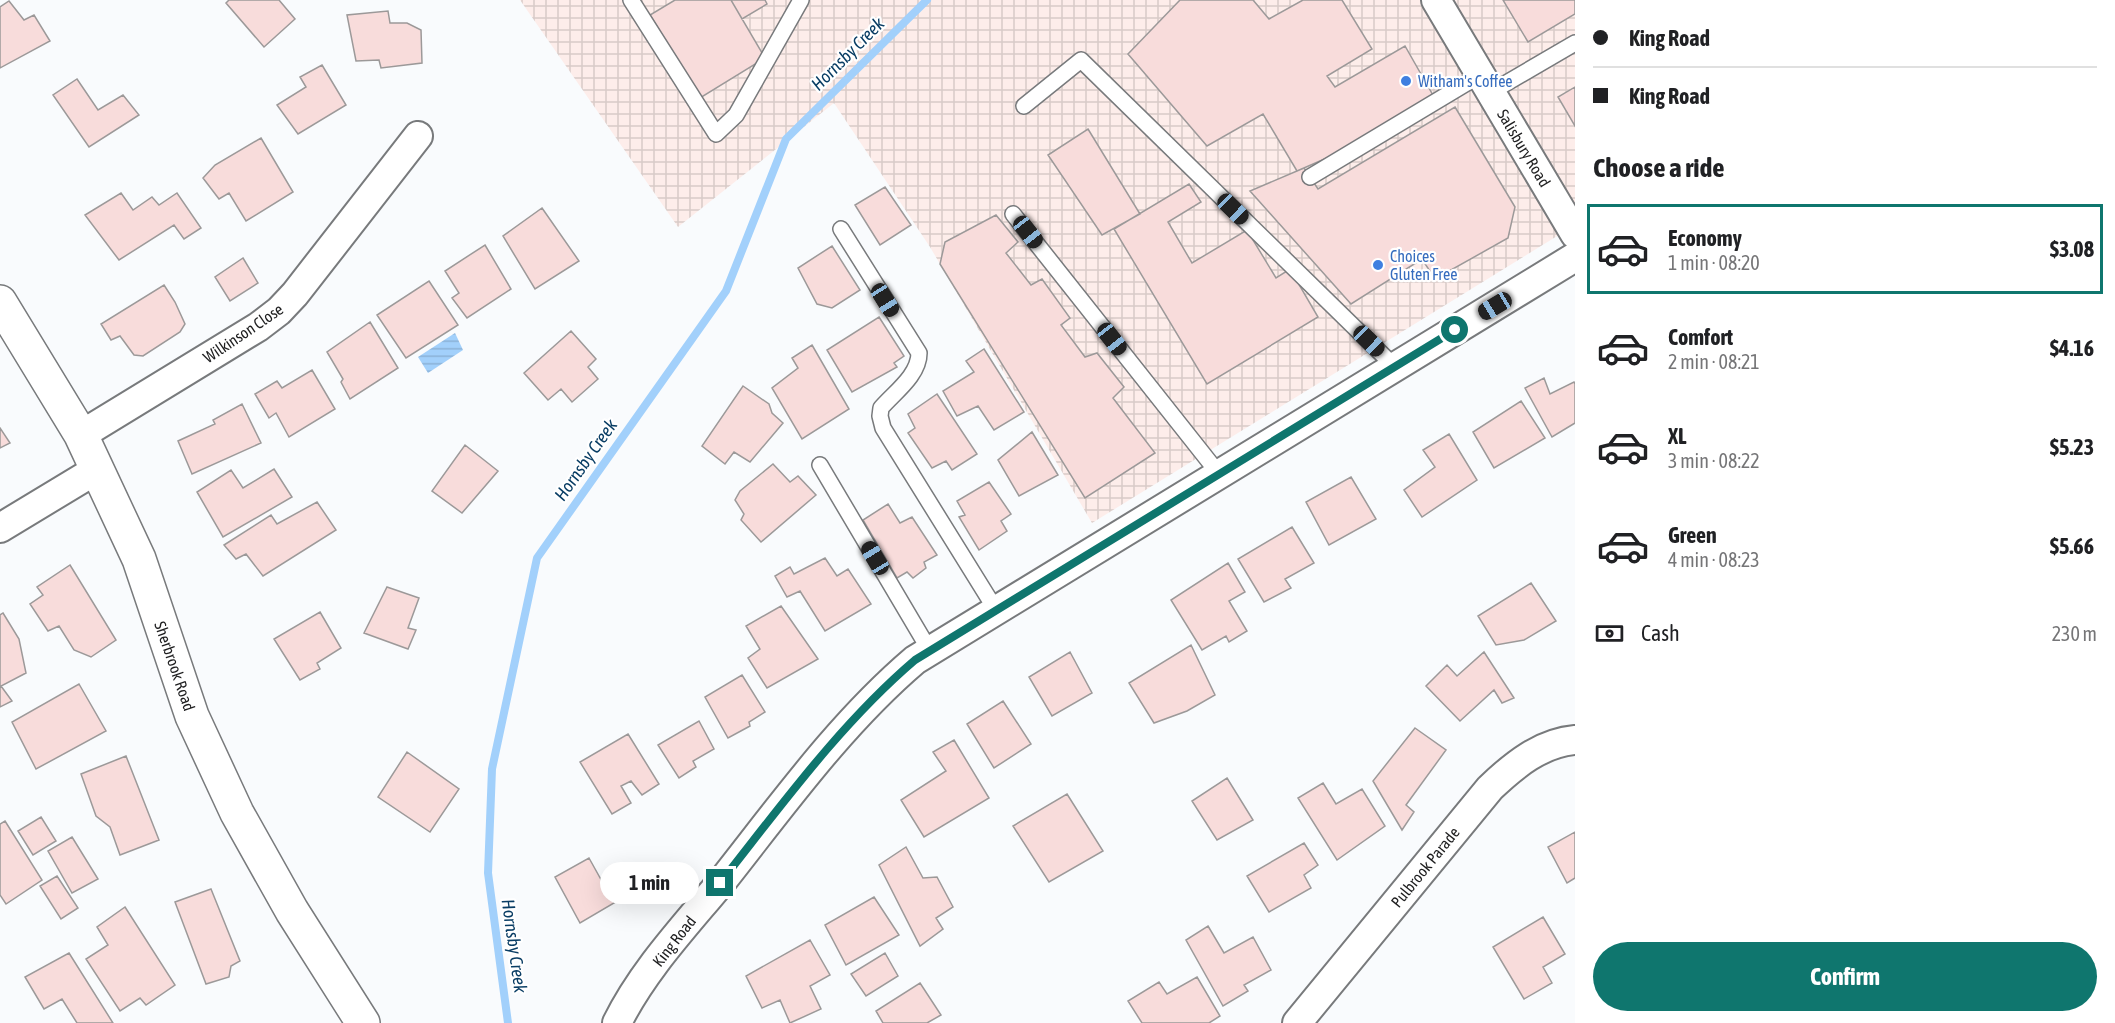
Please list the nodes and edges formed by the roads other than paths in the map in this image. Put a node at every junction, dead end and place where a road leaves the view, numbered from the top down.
1 (631, 0) edge
2 (801, 0) edge
3 (1436, 0) edge
4 (1575, 43) edge
5 (1486, 83) junction
6 (1024, 106) dead end
7 (418, 136) dead end
8 (1310, 177) dead end
9 (1013, 214) dead end
10 (841, 229) dead end
11 (1575, 234) edge
12 (1575, 257) edge
13 (0, 302) edge
14 (1395, 367) junction
15 (81, 435) junction
16 (820, 465) dead end
17 (96, 470) junction
18 (1219, 474) junction
19 (0, 528) edge
20 (996, 610) junction
21 (930, 651) junction
22 (1575, 740) edge
23 (363, 1023) edge
24 (617, 1023) edge
25 (1297, 1023) edge

1 - 2 lane
3 - 5 street, Salisbury Road
4 - 5 lane
5 - 8 lane
5 - 11 street, Salisbury Road
6 - 14 lane
7 - 15 street, Wilkinson Close
9 - 18 lane
10 - 20 lane
12 - 14 street, King Road
13 - 15 main road, Sherbrook Road
14 - 18 street, King Road
15 - 17 main road, Sherbrook Road
16 - 21 lane
17 - 19 street
17 - 23 main road, Sherbrook Road
18 - 20 street, King Road
20 - 21 street, King Road
21 - 24 street, King Road
22 - 25 street, Pulbrook Parade

